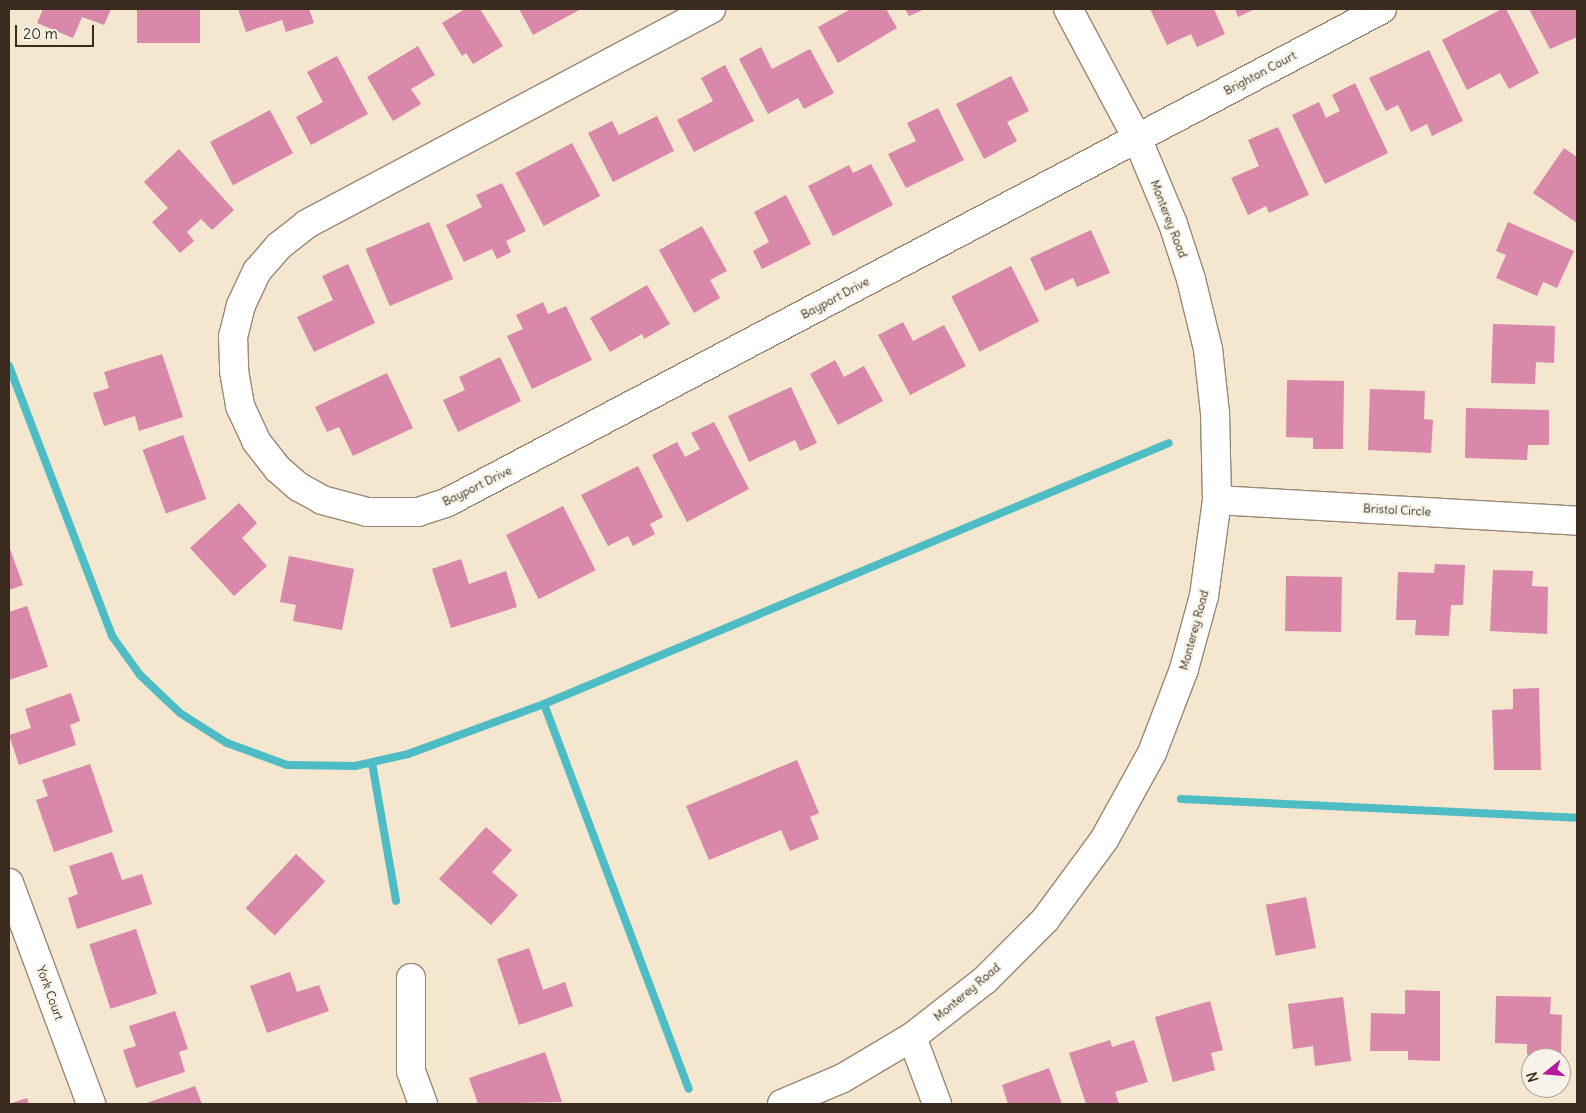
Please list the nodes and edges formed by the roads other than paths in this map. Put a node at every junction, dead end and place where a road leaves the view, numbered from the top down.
1 (711, 9) edge
2 (1068, 9) edge
3 (1382, 9) edge
4 (1137, 138) junction
5 (1217, 500) junction
6 (1577, 520) edge
7 (9, 883) edge
8 (411, 978) dead end
9 (912, 1037) junction
10 (91, 1104) edge
11 (423, 1104) edge
12 (782, 1104) edge
13 (937, 1104) edge

1 - 4 street, Bayport Drive
2 - 4 street, Monterey Road
3 - 4 street, Brighton Court
4 - 5 street, Monterey Road
5 - 6 street, Bristol Circle
5 - 9 street, Monterey Road
7 - 10 street, York Court
8 - 11 street
9 - 12 street, Monterey Road
9 - 13 street

